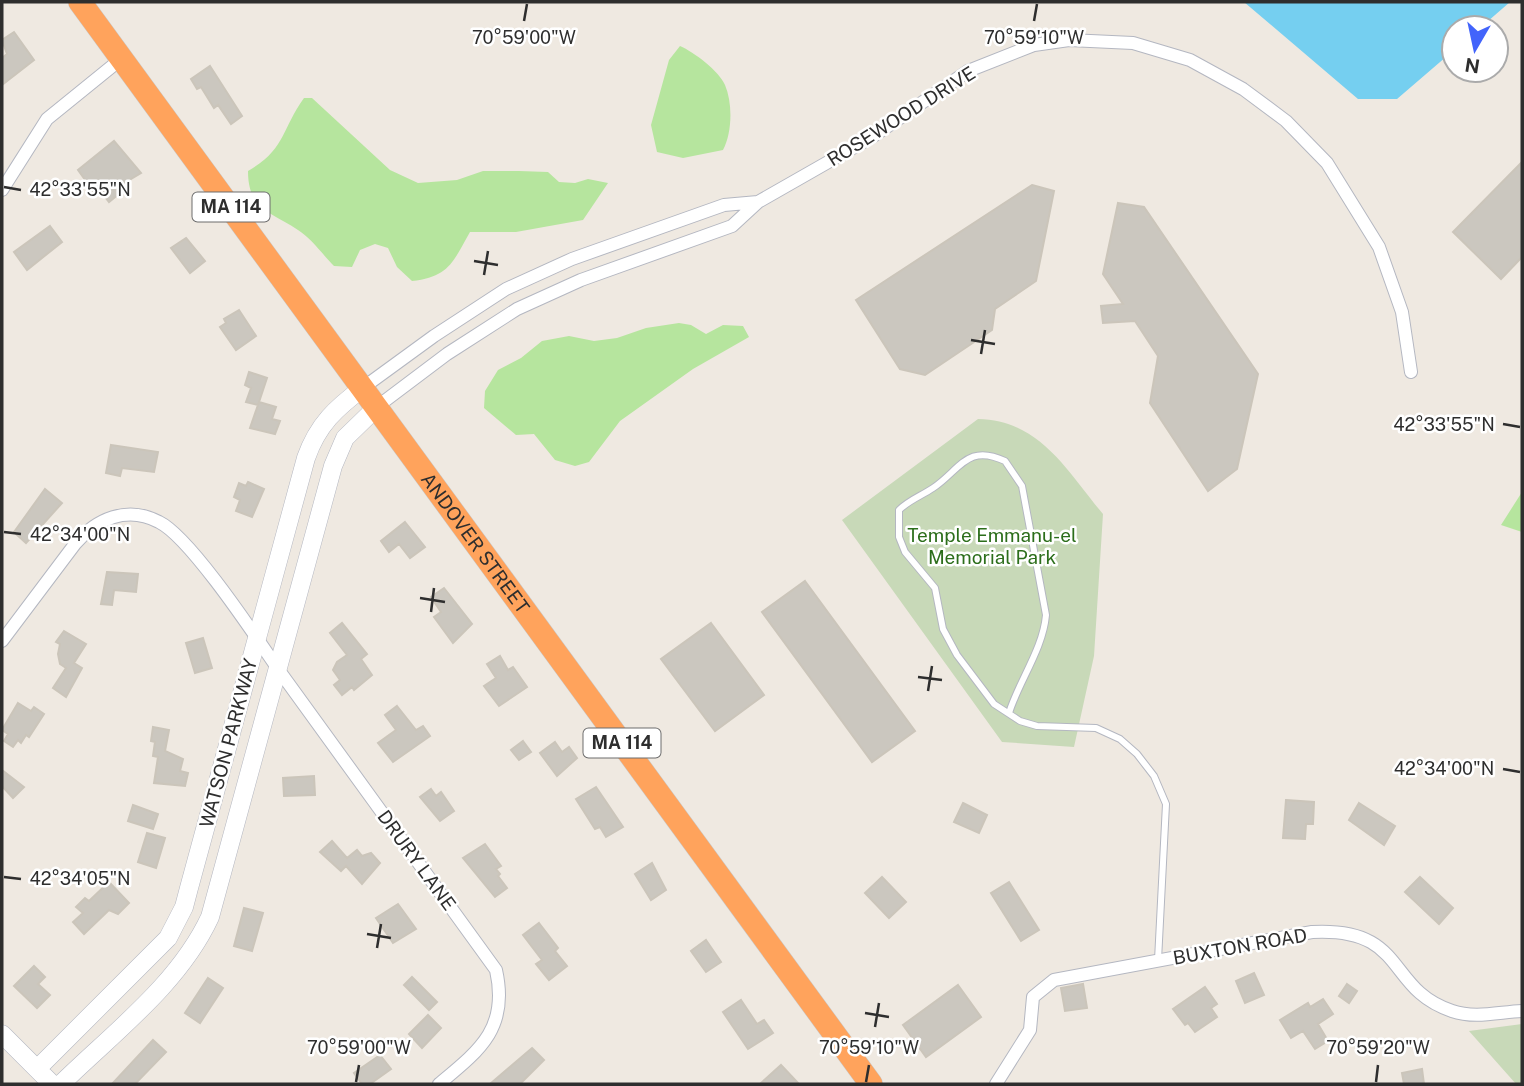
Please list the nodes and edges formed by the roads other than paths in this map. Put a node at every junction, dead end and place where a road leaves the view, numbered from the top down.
1 (80, 2) edge
2 (121, 59) junction
3 (2, 190) edge
4 (758, 202) junction
5 (1411, 372) dead end
6 (364, 387) junction
7 (378, 406) junction
8 (257, 638) junction
9 (2, 641) edge
10 (278, 669) junction
11 (1009, 713) junction
12 (1158, 960) junction
13 (1522, 1011) edge
14 (2, 1034) edge
15 (37, 1069) junction
16 (52, 1084) edge
17 (61, 1084) edge
18 (439, 1084) edge
19 (871, 1084) edge
20 (996, 1084) edge

1 - 2 highway, ANDOVER STREET / MA 114
2 - 3 street
2 - 6 highway, ANDOVER STREET / MA 114
4 - 5 street, ROSEWOOD DRIVE
4 - 6 street, ROSEWOOD DRIVE
4 - 7 street, ROSEWOOD DRIVE
6 - 7 highway, ANDOVER STREET / MA 114
6 - 8 main road, WATSON PARKWAY
7 - 10 main road, WATSON PARKWAY
7 - 19 highway, ANDOVER STREET / MA 114
8 - 9 street, DRURY LANE
8 - 10 street, DRURY LANE
8 - 15 main road, WATSON PARKWAY
10 - 17 main road, WATSON PARKWAY
10 - 18 street, DRURY LANE
11 - 11 lane
11 - 12 lane
12 - 13 street, BUXTON ROAD
12 - 20 street, BUXTON ROAD
14 - 15 main road
15 - 16 main road

